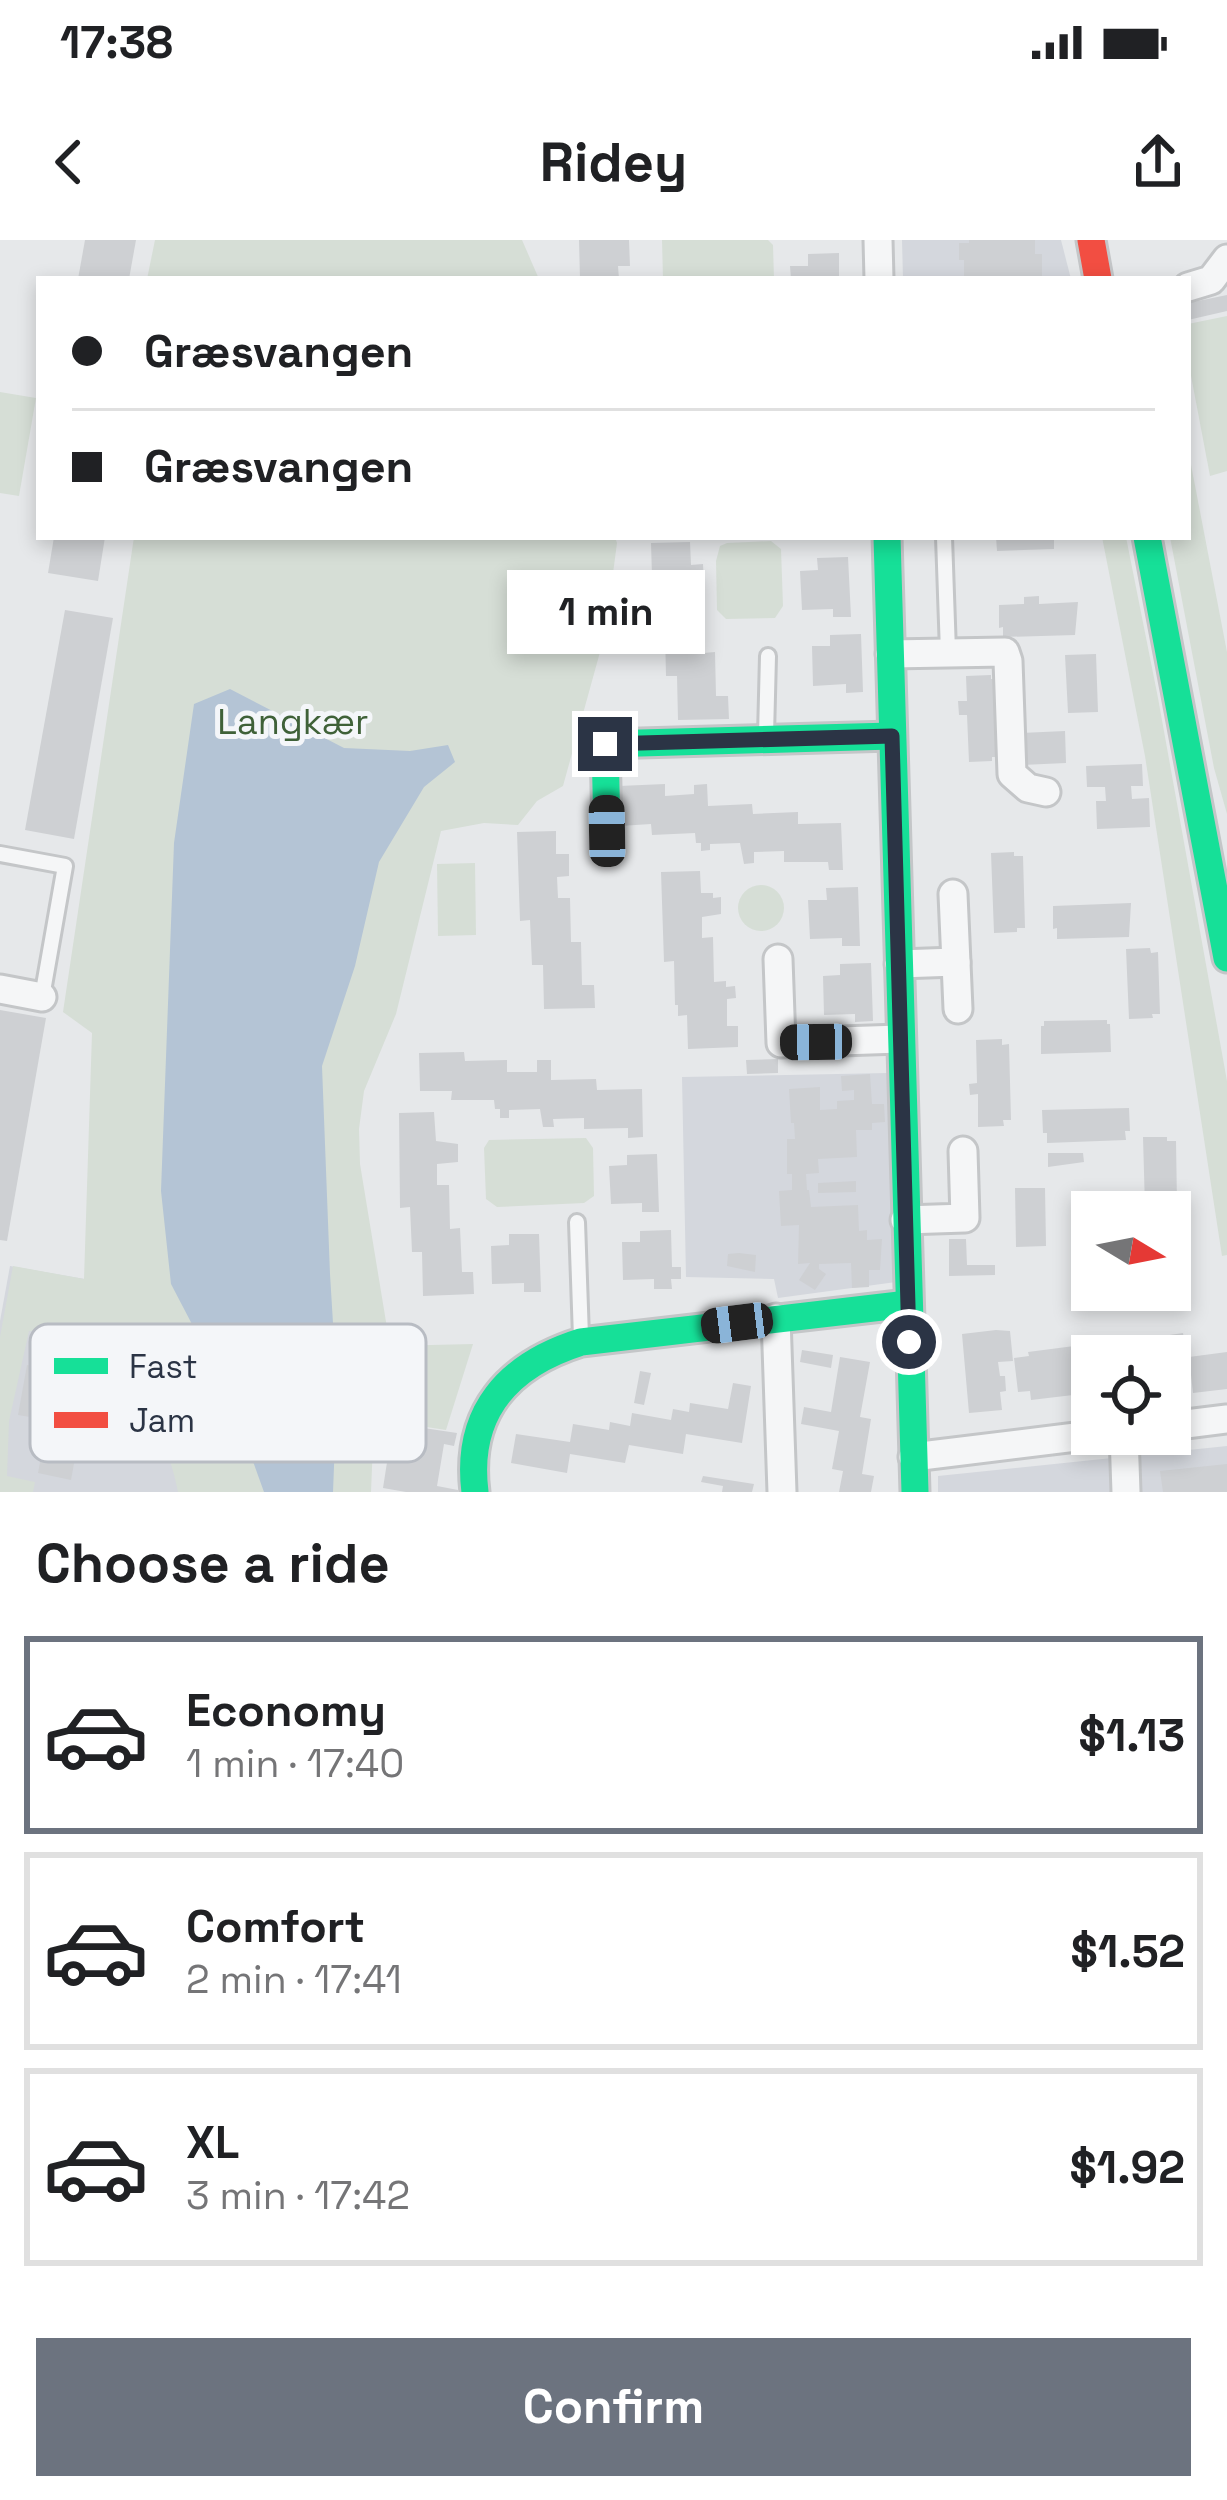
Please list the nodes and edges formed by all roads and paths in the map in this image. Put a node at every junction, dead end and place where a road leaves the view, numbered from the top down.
1 (878, 240) edge
2 (1091, 240) edge
3 (1227, 259) edge
4 (879, 276) edge
5 (1098, 276) edge
6 (1191, 285) edge
7 (886, 540) edge
8 (944, 540) edge
9 (1149, 540) edge
10 (948, 652) junction
11 (890, 654) junction
12 (768, 656) dead end
13 (892, 736) junction
14 (766, 739) junction
15 (1046, 792) dead end
16 (607, 831) dead end
17 (0, 854) edge
18 (1218, 864) edge
19 (953, 894) dead end
20 (1227, 958) edge
21 (778, 959) dead end
22 (956, 962) junction
23 (899, 964) junction
24 (0, 989) edge
25 (43, 997) joint
26 (958, 1009) dead end
27 (900, 1040) junction
28 (963, 1151) dead end
29 (905, 1220) junction
30 (577, 1222) dead end
31 (908, 1304) junction
32 (776, 1318) junction
33 (581, 1342) junction
34 (1227, 1419) edge
35 (1191, 1423) edge
36 (1071, 1438) edge
37 (1125, 1455) edge
38 (913, 1457) junction
39 (475, 1492) edge
40 (782, 1492) edge
41 (915, 1492) edge
42 (1126, 1492) edge

1 - 4 street
2 - 5 street
3 - 6 street
7 - 11 street
8 - 10 lane
9 - 18 street
10 - 11 street
10 - 15 street
11 - 13 street
12 - 14 lane
13 - 14 street
13 - 23 street
14 - 16 street
17 - 25 lane
18 - 20 street
19 - 22 street
21 - 27 street
22 - 23 street
22 - 26 street
23 - 27 street
24 - 25 street
27 - 29 street
28 - 29 street
29 - 31 street
30 - 33 lane
31 - 32 street
31 - 38 street
32 - 33 street
32 - 40 street
33 - 39 street
34 - 35 street
36 - 38 street
37 - 42 street
38 - 41 street

